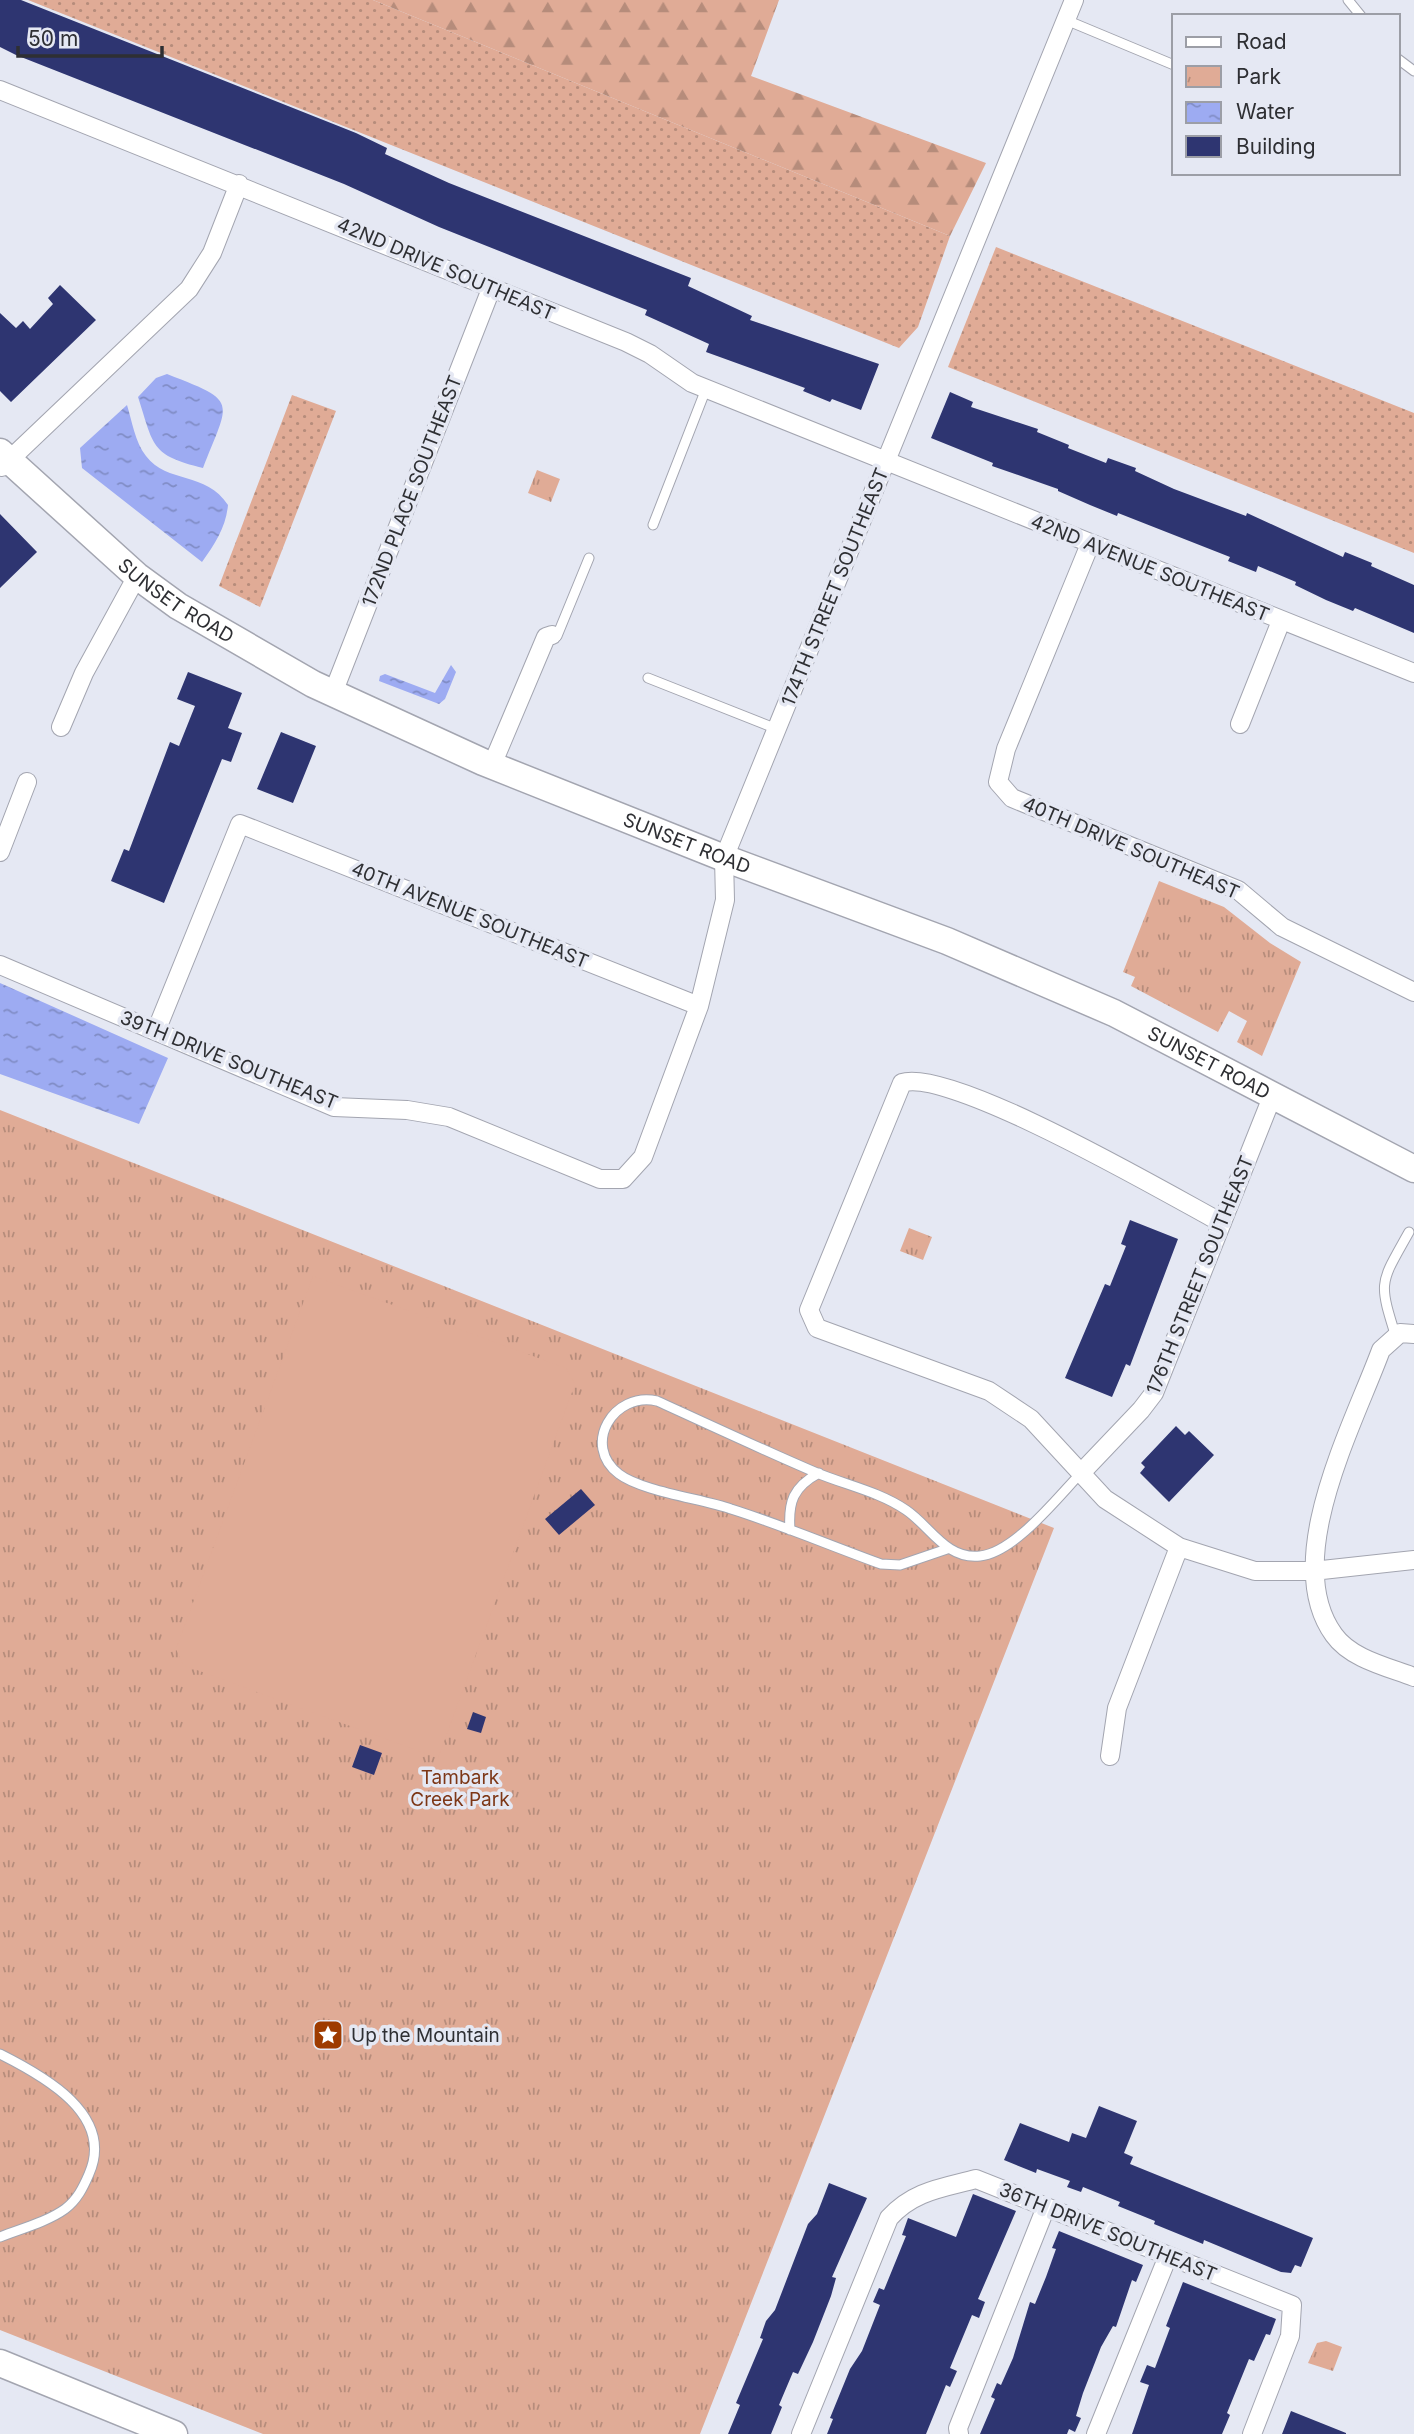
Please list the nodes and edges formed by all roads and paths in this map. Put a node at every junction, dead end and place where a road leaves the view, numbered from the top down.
1 (1074, 0) edge
2 (1348, 0) edge
3 (1360, 14) edge
4 (1066, 20) junction
5 (1172, 64) edge
6 (0, 90) edge
7 (239, 184) junction
8 (491, 289) junction
9 (706, 388) junction
10 (3, 460) edge
11 (886, 460) junction
12 (653, 525) dead end
13 (1090, 544) junction
14 (590, 558) dead end
15 (137, 576) junction
16 (1281, 621) junction
17 (552, 635) joint
18 (1414, 673) edge
19 (648, 678) dead end
20 (333, 693) junction
21 (1240, 724) dead end
22 (61, 727) dead end
23 (777, 729) junction
24 (492, 765) junction
25 (27, 782) dead end
26 (0, 852) edge
27 (724, 858) junction
28 (0, 965) edge
29 (1412, 985) edge
30 (699, 1006) junction
31 (156, 1031) junction
32 (1272, 1097) junction
33 (1414, 1170) edge
34 (623, 1179) joint
35 (1222, 1223) junction
36 (1409, 1232) dead end
37 (1404, 1335) edge
38 (819, 1473) junction
39 (1081, 1473) junction
40 (790, 1530) junction
41 (1179, 1548) junction
42 (947, 1549) junction
43 (1414, 1560) edge
44 (1313, 1571) junction
45 (1414, 1677) edge
46 (1110, 1756) dead end
47 (0, 2054) edge
48 (1046, 2207) junction
49 (0, 2237) edge
50 (1168, 2256) junction
51 (0, 2362) edge
52 (174, 2434) edge
53 (801, 2434) edge
54 (959, 2434) edge
55 (1096, 2434) edge
56 (1252, 2434) edge

1 - 4 street, 174TH STREET SOUTHEAST
2 - 3 lane
4 - 5 lane
4 - 11 street, 174TH STREET SOUTHEAST
6 - 7 street, 42ND DRIVE SOUTHEAST
7 - 8 street, 42ND DRIVE SOUTHEAST
7 - 10 street
8 - 9 street, 42ND DRIVE SOUTHEAST
8 - 20 street, 172ND PLACE SOUTHEAST
9 - 11 street, 42ND DRIVE SOUTHEAST
9 - 12 lane
10 - 15 street, SUNSET ROAD
11 - 13 street, 42ND AVENUE SOUTHEAST
11 - 23 street, 174TH STREET SOUTHEAST
13 - 16 street, 42ND AVENUE SOUTHEAST
13 - 29 street, 40TH DRIVE SOUTHEAST
14 - 17 lane
15 - 20 street, SUNSET ROAD
15 - 22 street
16 - 18 street, 42ND AVENUE SOUTHEAST
16 - 21 street
17 - 24 street
19 - 23 lane
20 - 24 street, SUNSET ROAD
23 - 27 street, 174TH STREET SOUTHEAST
24 - 27 street, SUNSET ROAD
25 - 26 street
27 - 30 street, 174TH STREET SOUTHEAST
27 - 32 street, SUNSET ROAD
28 - 31 street, 39TH DRIVE SOUTHEAST
30 - 31 street, 40TH AVENUE SOUTHEAST
30 - 34 street, 174TH STREET SOUTHEAST
31 - 34 street, 39TH DRIVE SOUTHEAST
32 - 33 street, SUNSET ROAD
32 - 35 street, 176TH STREET SOUTHEAST
35 - 39 street, 176TH STREET SOUTHEAST
35 - 39 street
36 - 37 lane
37 - 44 street
38 - 40 lane
38 - 40 lane
38 - 42 lane
39 - 41 street
39 - 42 lane
40 - 42 lane
41 - 44 street
41 - 46 street
43 - 44 street
44 - 45 street
47 - 49 lane
48 - 50 street, 36TH DRIVE SOUTHEAST
48 - 53 street, 36TH DRIVE SOUTHEAST
48 - 54 street
50 - 55 street
50 - 56 street, 36TH DRIVE SOUTHEAST
51 - 52 street

